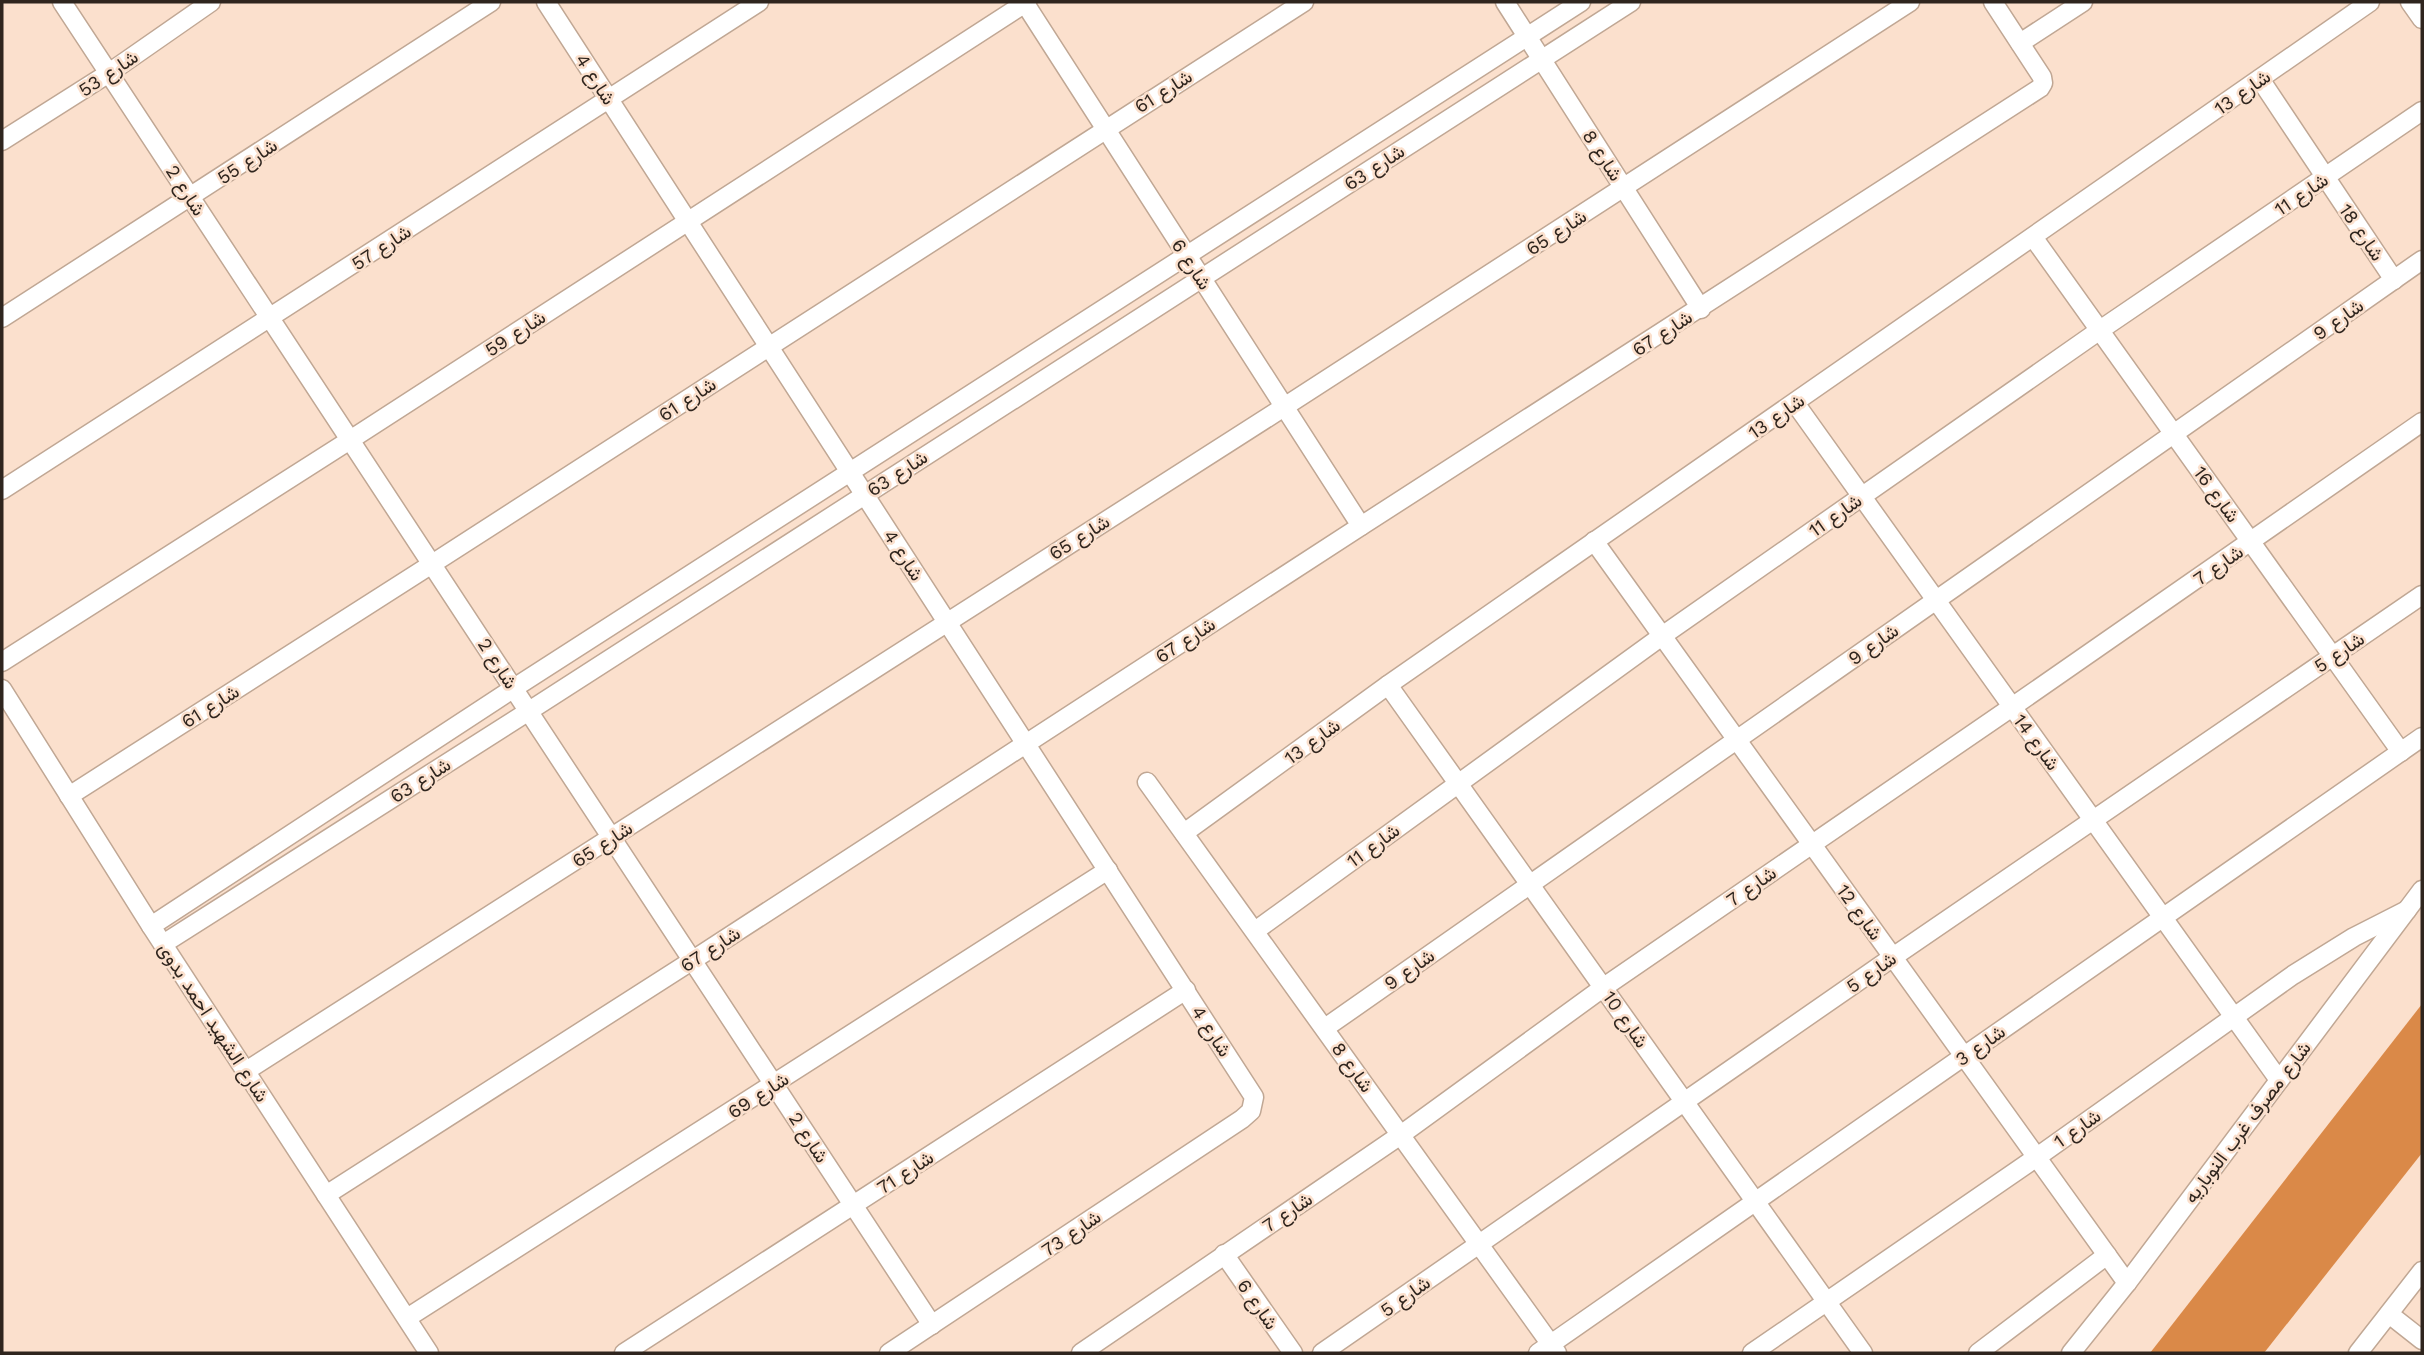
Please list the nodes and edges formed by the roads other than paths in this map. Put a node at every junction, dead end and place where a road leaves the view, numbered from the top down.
1 (62, 2) edge
2 (211, 2) edge
3 (491, 2) edge
4 (546, 2) edge
5 (760, 2) edge
6 (1025, 2) edge
7 (1304, 2) edge
8 (1505, 2) edge
9 (1581, 2) edge
10 (1631, 2) edge
11 (1910, 2) edge
12 (1993, 2) edge
13 (2083, 2) edge
14 (2370, 2) edge
15 (2410, 2) edge
16 (2422, 19) edge
17 (1527, 37) junction
18 (2020, 43) junction
19 (1542, 60) junction
20 (109, 73) junction
21 (2260, 79) junction
22 (608, 99) junction
23 (2422, 111) edge
24 (1105, 129) junction
25 (2, 141) edge
26 (2325, 177) junction
27 (1625, 188) junction
28 (191, 198) junction
29 (688, 220) junction
30 (2033, 237) junction
31 (1187, 256) junction
32 (2422, 260) edge
33 (1201, 277) junction
34 (2394, 280) junction
35 (1701, 309) junction
36 (2, 318) edge
37 (270, 319) junction
38 (2100, 330) junction
39 (769, 346) junction
40 (1795, 403) junction
41 (1284, 407) junction
42 (2422, 422) edge
43 (2174, 434) junction
44 (350, 440) junction
45 (851, 473) junction
46 (2, 490) edge
47 (864, 494) junction
48 (1861, 497) junction
49 (1361, 526) junction
50 (1594, 541) junction
51 (2251, 542) junction
52 (432, 564) junction
53 (2422, 596) edge
54 (1936, 601) junction
55 (947, 621) junction
56 (1662, 636) junction
57 (2333, 656) junction
58 (2, 662) edge
59 (1388, 685) junction
60 (514, 688) junction
61 (2, 689) edge
62 (2012, 707) junction
63 (529, 711) junction
64 (2422, 737) edge
65 (1737, 740) junction
66 (1026, 743) junction
67 (2401, 751) junction
68 (1147, 782) dead end
69 (1458, 783) junction
70 (69, 796) junction
71 (2094, 821) junction
72 (1185, 833) junction
73 (612, 838) junction
74 (1811, 844) junction
75 (249, 862) junction
76 (1108, 870) junction
77 (262, 880) junction
78 (1530, 884) junction
79 (2422, 890) edge
80 (2406, 911) junction
81 (2163, 918) junction
82 (151, 926) junction
83 (1255, 931) junction
84 (163, 944) junction
85 (1893, 957) junction
86 (693, 960) junction
87 (1604, 988) junction
88 (1186, 990) junction
89 (2234, 1018) junction
90 (1325, 1028) junction
91 (1964, 1056) junction
92 (246, 1070) junction
93 (2279, 1080) junction
94 (775, 1085) junction
95 (1685, 1102) junction
96 (1251, 1111) joint
97 (1402, 1134) junction
98 (2037, 1157) junction
99 (326, 1195) junction
100 (1756, 1202) junction
101 (854, 1206) junction
102 (1479, 1244) junction
103 (1224, 1254) junction
104 (2107, 1255) junction
105 (2422, 1271) edge
106 (2127, 1283) junction
107 (1827, 1302) junction
108 (2389, 1314) junction
109 (407, 1318) junction
110 (932, 1325) junction
111 (2422, 1340) edge
112 (1548, 1350) edge
113 (429, 1353) edge
114 (624, 1353) edge
115 (889, 1353) edge
116 (1081, 1353) edge
117 (1293, 1353) edge
118 (1322, 1353) edge
119 (1752, 1353) edge
120 (1863, 1353) edge
121 (1978, 1353) edge
122 (2071, 1353) edge
123 (2358, 1353) edge

1 - 20 street, شارع 2
2 - 20 street, شارع 53
3 - 28 street, شارع 55
4 - 22 street, شارع 4
5 - 22 street, شارع 57
6 - 24 street, شارع 6
6 - 29 street, شارع 59
7 - 24 street, شارع 61
8 - 17 street, شارع 8
9 - 17 street, شارع 63
10 - 19 street, شارع 63
11 - 27 street, شارع 65
12 - 18 street
13 - 18 street
14 - 21 street, شارع 13
15 - 16 street
17 - 19 street, شارع 8
17 - 31 street, شارع 63
18 - 35 street, شارع 67
19 - 27 street, شارع 8
19 - 33 street, شارع 63
20 - 25 street, شارع 53
20 - 28 street, شارع 2
21 - 26 street, شارع 18
21 - 30 street, شارع 13
22 - 29 street, شارع 4
22 - 37 street, شارع 57
23 - 26 street, شارع 11
24 - 31 street, شارع 6
24 - 39 street, شارع 61
26 - 34 street, شارع 18
26 - 38 street, شارع 11
27 - 35 street, شارع 8
27 - 41 street, شارع 65
28 - 36 street, شارع 55
28 - 37 street, شارع 2
29 - 39 street, شارع 4
29 - 44 street, شارع 59
30 - 38 street, شارع 16
30 - 40 street, شارع 13
31 - 33 street, شارع 6
31 - 45 street, شارع 63
32 - 34 street, شارع 9
33 - 41 street, شارع 6
33 - 47 street, شارع 63
34 - 43 street, شارع 9
35 - 49 street, شارع 67
37 - 44 street, شارع 2
37 - 46 street, شارع 57
38 - 43 street, شارع 16
38 - 48 street, شارع 11
39 - 45 street, شارع 4
39 - 52 street, شارع 61
40 - 48 street, شارع 14
40 - 50 street, شارع 13
41 - 49 street, شارع 6
41 - 55 street, شارع 65
42 - 51 street, شارع 7
43 - 51 street, شارع 16
43 - 54 street, شارع 9
44 - 52 street, شارع 2
44 - 58 street, شارع 59
45 - 47 street, شارع 4
45 - 60 street, شارع 63
47 - 55 street, شارع 4
47 - 63 street, شارع 63
48 - 54 street, شارع 14
48 - 56 street, شارع 11
49 - 66 street, شارع 67
50 - 56 street, شارع 12
50 - 59 street, شارع 13
51 - 57 street, شارع 16
51 - 62 street, شارع 7
52 - 60 street, شارع 2
52 - 70 street, شارع 61
53 - 57 street, شارع 5
54 - 62 street, شارع 14
54 - 65 street, شارع 9
55 - 66 street, شارع 4
55 - 73 street, شارع 65
56 - 65 street, شارع 12
56 - 69 street, شارع 11
57 - 67 street, شارع 16
57 - 71 street, شارع 5
59 - 69 street, شارع 10
59 - 72 street, شارع 13
60 - 63 street, شارع 2
60 - 75 street, شارع 63
61 - 70 street, شارع الشهيد احمد بدوى
62 - 71 street, شارع 14
62 - 74 street, شارع 7
63 - 73 street, شارع 2
63 - 77 street, شارع 63
64 - 67 street, شارع 3
65 - 74 street, شارع 12
65 - 78 street, شارع 9
66 - 76 street, شارع 4
66 - 86 street, شارع 67
67 - 81 street, شارع 3
68 - 72 street, شارع 8
69 - 78 street, شارع 10
69 - 83 street, شارع 11
70 - 82 street, شارع الشهيد احمد بدوى
71 - 81 street, شارع 14
71 - 85 street, شارع 5
72 - 83 street, شارع 8
73 - 86 street, شارع 2
73 - 92 street, شارع 65
74 - 85 street, شارع 12
74 - 87 street, شارع 7
75 - 77 street
75 - 82 street, شارع 63
76 - 88 street, شارع 4
76 - 94 street, شارع 69
77 - 84 street, شارع 63
78 - 87 street, شارع 10
78 - 90 street, شارع 9
79 - 80 street, شارع مصرف غرب النوباريه
80 - 89 street, شارع 1
80 - 93 street, شارع مصرف غرب النوباريه
81 - 89 street, شارع 14
81 - 91 street, شارع 3
82 - 84 street, شارع الشهيد احمد بدوى
83 - 90 street, شارع 8
84 - 92 street, شارع الشهيد احمد بدوى
85 - 91 street, شارع 12
85 - 95 street, شارع 5
86 - 94 street, شارع 2
86 - 99 street, شارع 67
87 - 95 street, شارع 10
87 - 97 street, شارع 7
88 - 96 street, شارع 4
88 - 101 street, شارع 71
89 - 93 street, شارع 14
89 - 98 street, شارع 1
90 - 97 street, شارع 8
91 - 98 street, شارع 12
91 - 100 street, شارع 3
92 - 99 street, شارع الشهيد احمد بدوى
93 - 106 street, شارع مصرف غرب النوباريه
94 - 101 street, شارع 2
94 - 109 street, شارع 69
95 - 100 street, شارع 10
95 - 102 street, شارع 5
96 - 110 street, شارع 73
97 - 102 street, شارع 8
97 - 103 street, شارع 7
98 - 104 street, شارع 12
98 - 107 street, شارع 1
99 - 109 street, شارع الشهيد احمد بدوى
100 - 107 street, شارع 10
100 - 112 street, شارع 3
101 - 110 street, شارع 2
101 - 114 street, شارع 71
102 - 112 street, شارع 8
102 - 118 street, شارع 5
103 - 116 street, شارع 7
103 - 117 street, شارع 6
104 - 106 street, شارع 12
104 - 121 street
105 - 108 street
106 - 122 street, شارع مصرف غرب النوباريه
107 - 119 street, شارع 1
107 - 120 street, شارع 10
108 - 111 street
108 - 123 street
109 - 113 street, شارع الشهيد احمد بدوى
110 - 115 street, شارع 73

